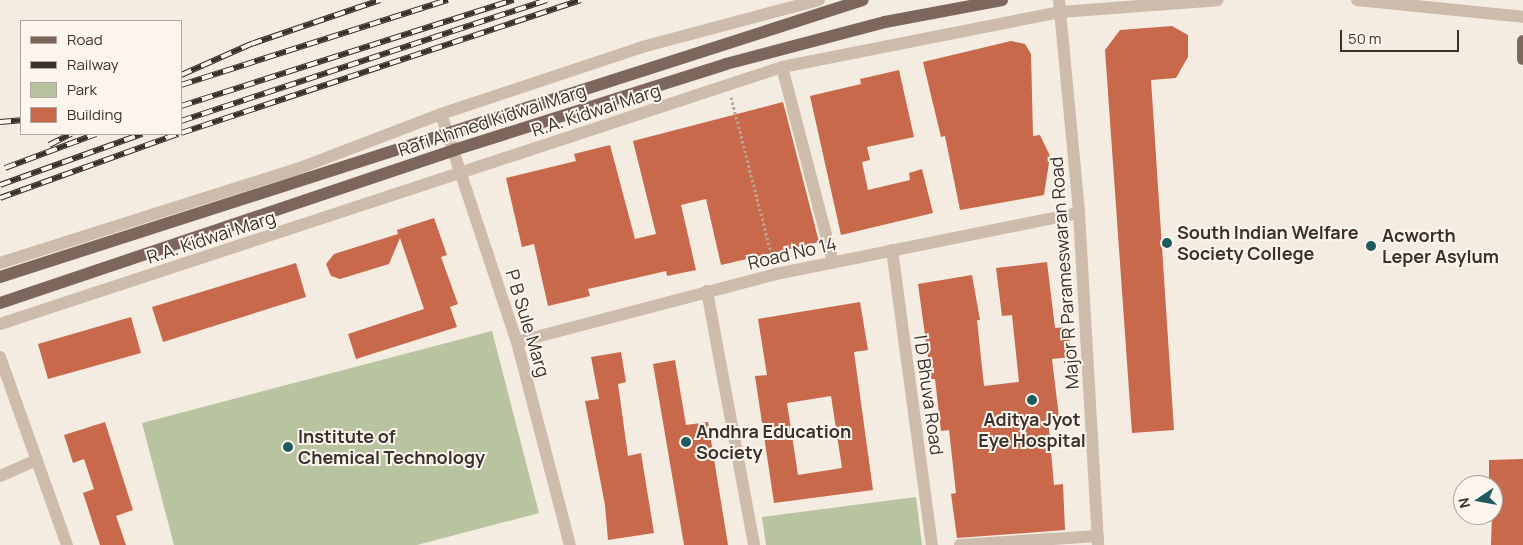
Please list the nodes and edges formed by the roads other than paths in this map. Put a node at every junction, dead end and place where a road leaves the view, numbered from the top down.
1 (819, 0) edge
2 (863, 0) edge
3 (1002, 0) edge
4 (1218, 0) edge
5 (1357, 0) edge
6 (1059, 6) edge
7 (1523, 18) edge
8 (1523, 40) edge
9 (1523, 58) edge
10 (782, 67) junction
11 (441, 114) junction
12 (449, 135) junction
13 (454, 150) junction
14 (462, 173) junction
15 (1079, 213) junction
16 (892, 250) junction
17 (833, 262) junction
18 (0, 264) edge
19 (0, 276) edge
20 (706, 291) junction
21 (0, 303) edge
22 (0, 324) edge
23 (517, 342) junction
24 (0, 357) edge
25 (37, 460) junction
26 (0, 476) edge
27 (1098, 541) edge
28 (67, 545) edge
29 (570, 545) edge
30 (754, 545) edge
31 (932, 545) edge
32 (960, 545) edge

1 - 11 street
2 - 12 main road
3 - 13 main road, Rafi Ahmed Kidwai Marg
4 - 6 street, R.A. Kidwai Marg
5 - 7 street
6 - 10 street, R.A. Kidwai Marg
6 - 15 street, Major R Parameswaran Road
8 - 9 main road
10 - 14 street, R.A. Kidwai Marg
10 - 17 street
11 - 12 street, P B Sule Marg
11 - 18 street
12 - 13 street, P B Sule Marg
12 - 19 main road
13 - 14 street, P B Sule Marg
13 - 21 main road, Rafi Ahmed Kidwai Marg
14 - 22 street, R.A. Kidwai Marg
14 - 23 street, P B Sule Marg
15 - 16 street, Road No 14
15 - 27 street, Major R Parameswaran Road
16 - 17 street, Road No 14
16 - 31 street, I D Bhuva Road
17 - 20 street, Road No 14
20 - 23 street, Road No 14
20 - 30 street
23 - 29 street, P B Sule Marg
24 - 25 street
25 - 26 street
25 - 28 street
27 - 32 street

